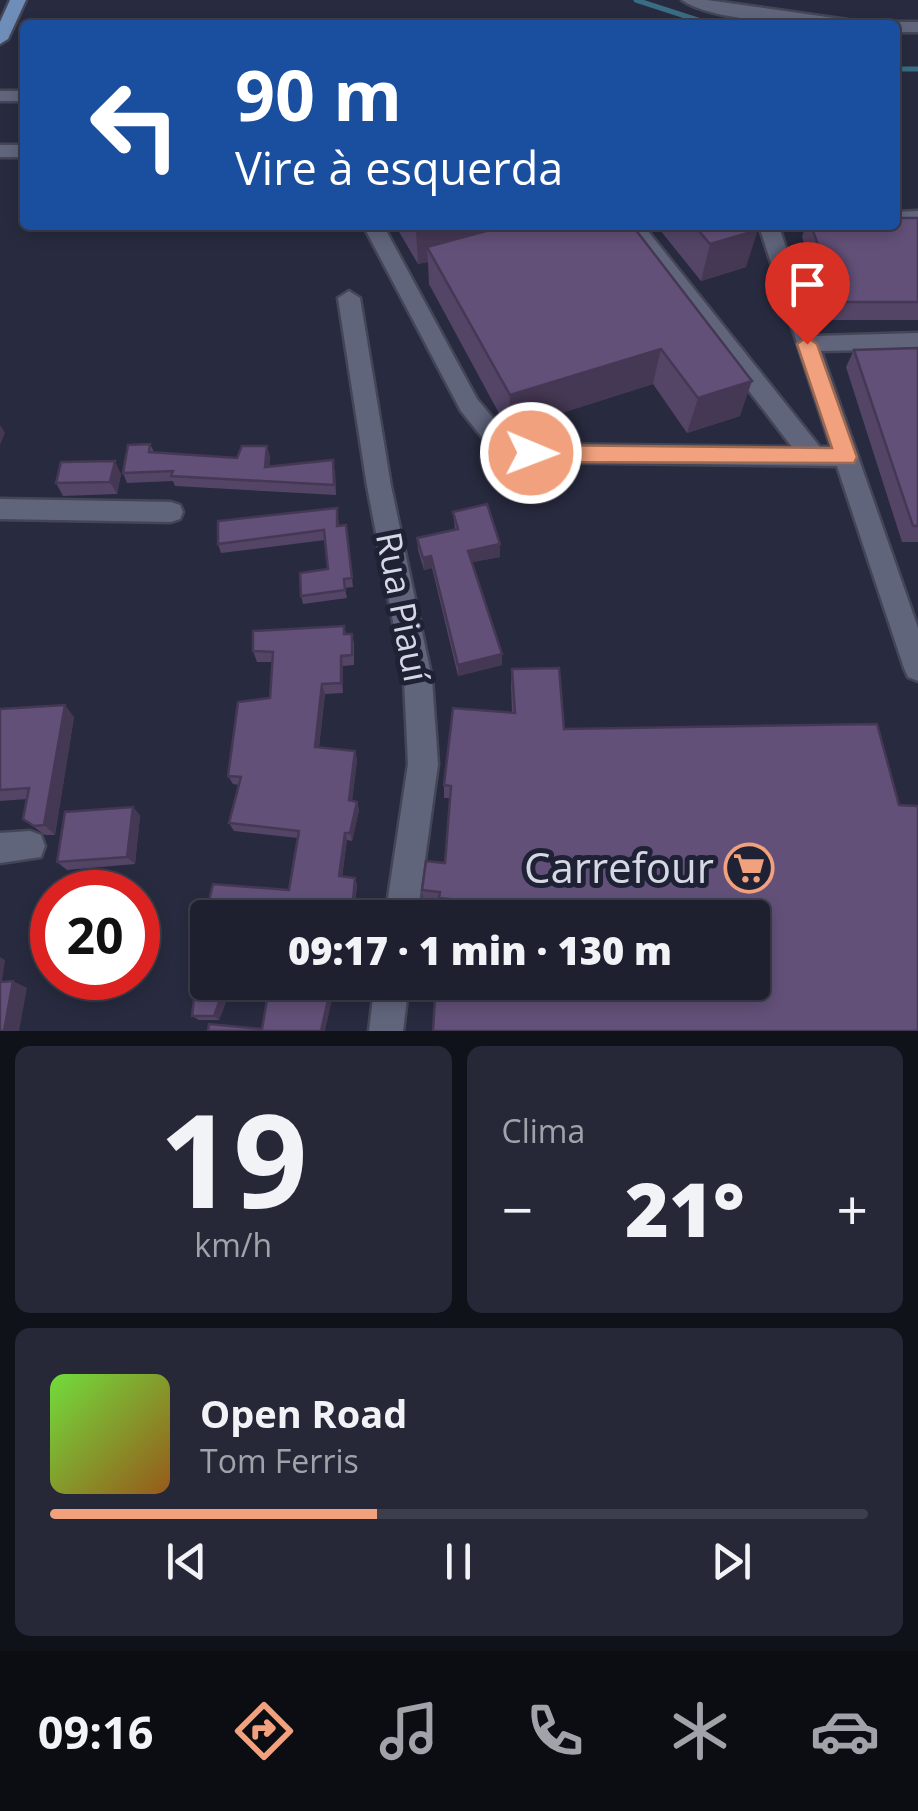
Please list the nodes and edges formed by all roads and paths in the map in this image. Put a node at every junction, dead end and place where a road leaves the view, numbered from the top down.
1 (18, 0) edge
2 (690, 0) edge
3 (806, 20) edge
4 (0, 39) edge
5 (377, 230) edge
6 (636, 230) edge
7 (770, 230) edge
8 (754, 237) edge
9 (780, 262) junction
10 (349, 298) dead end
11 (918, 342) edge
12 (807, 344) junction
13 (813, 456) junction
14 (846, 457) junction
15 (0, 509) edge
16 (172, 512) dead end
17 (918, 668) edge
18 (404, 900) edge
19 (390, 1000) edge
20 (386, 1031) edge

1 - 4 main road
2 - 3 street
5 - 13 street
6 - 13 street
7 - 9 street
8 - 9 street
9 - 12 street
10 - 18 street, Rua Piauí
11 - 12 street
12 - 14 street
13 - 14 street
14 - 17 street
15 - 16 street
19 - 20 street

